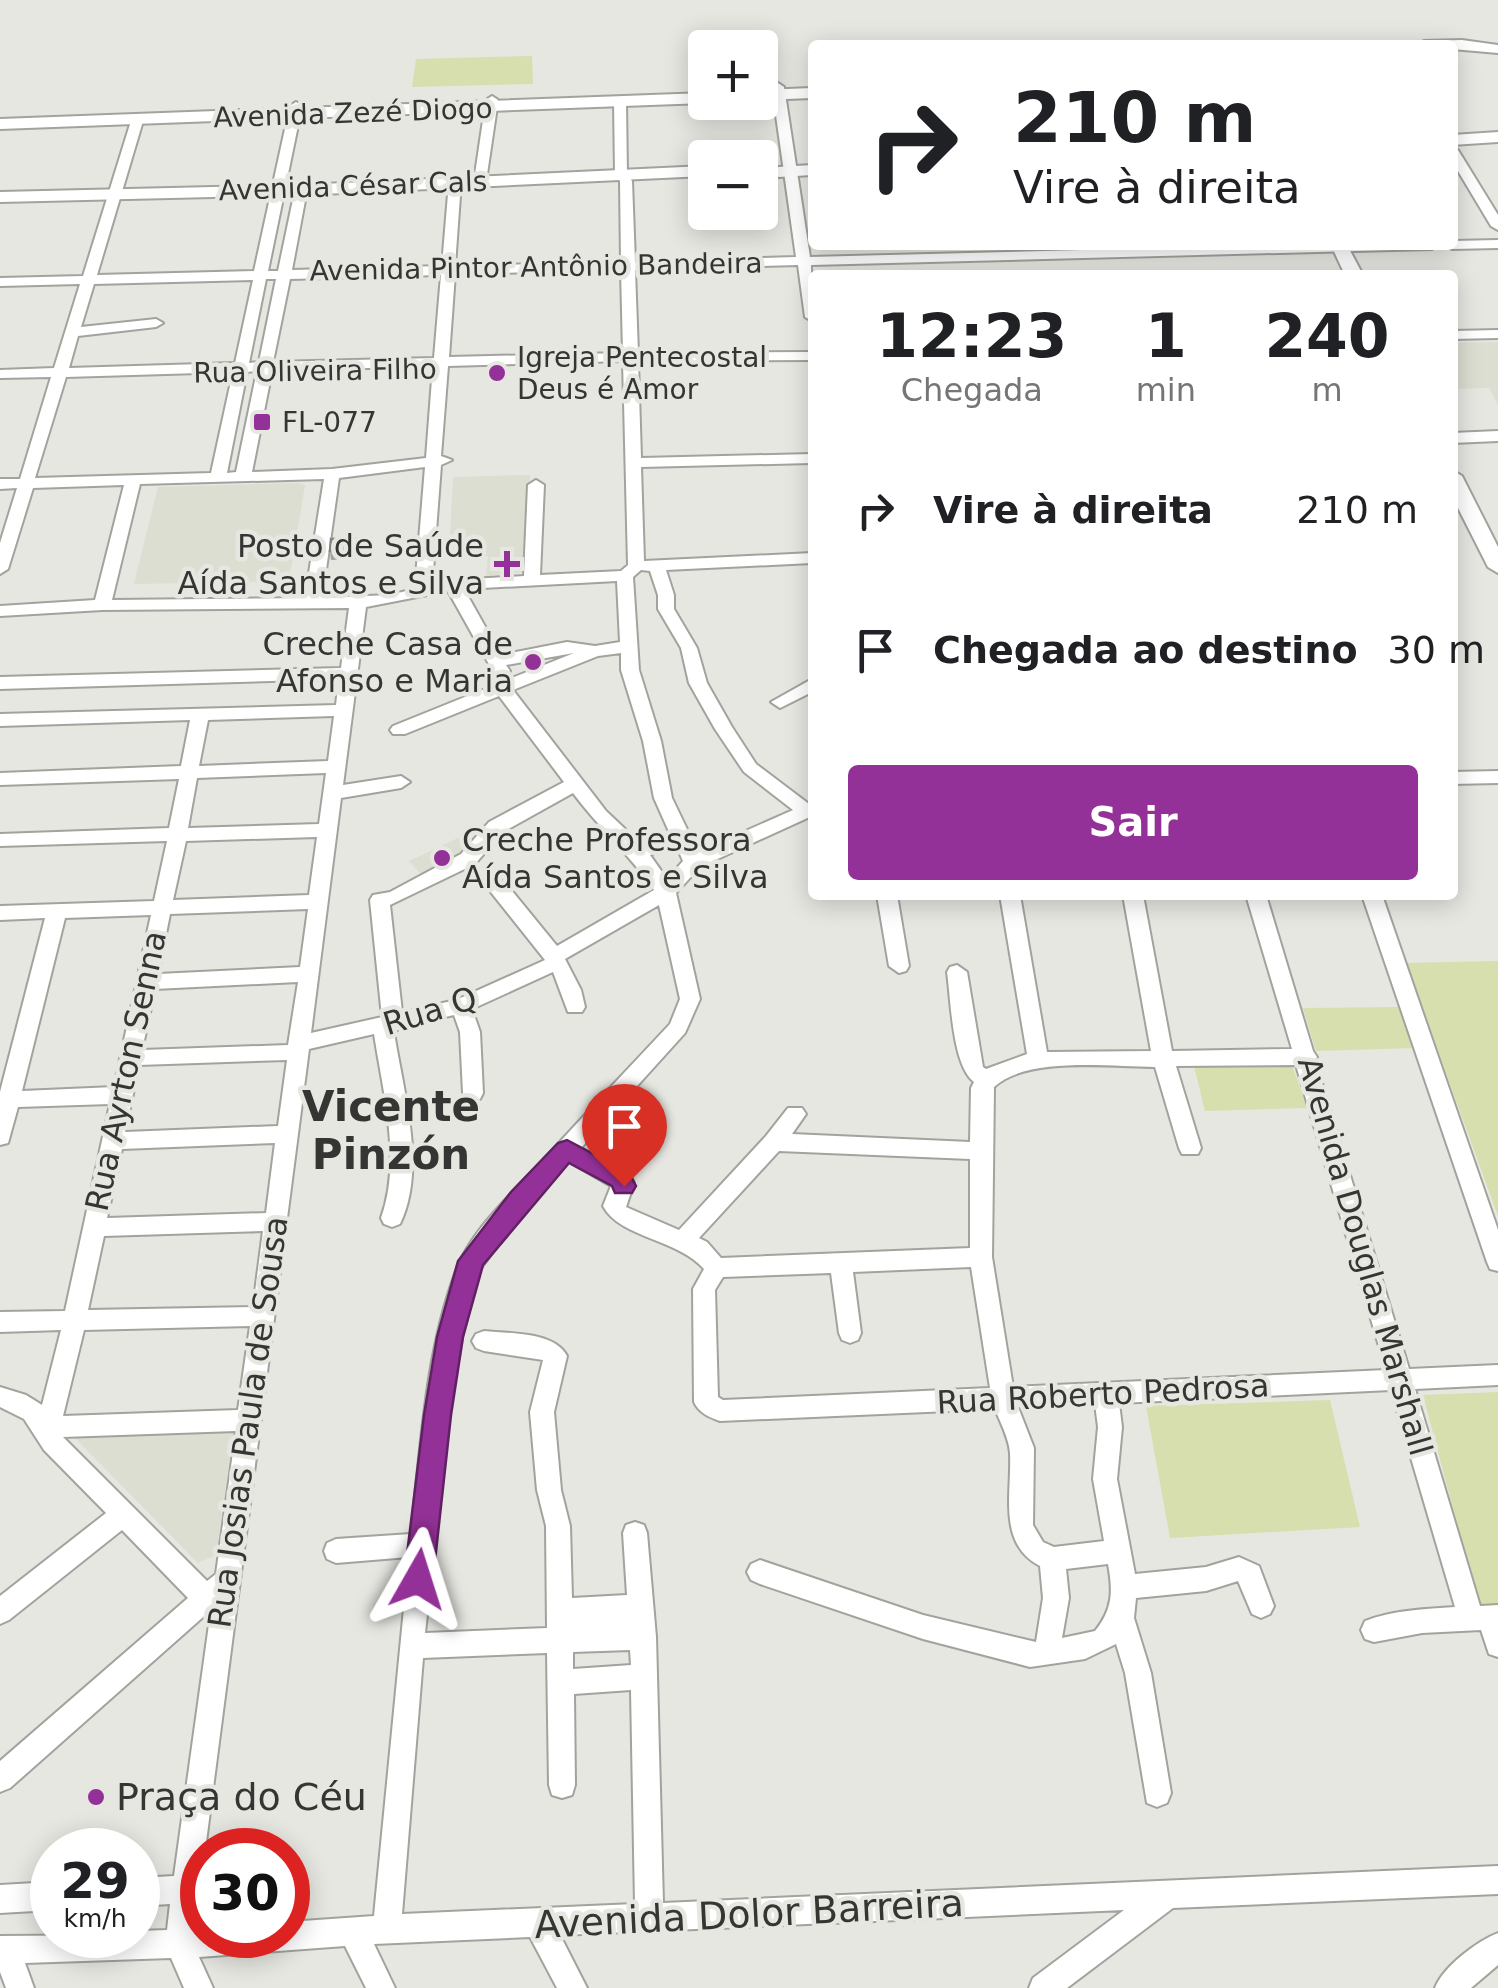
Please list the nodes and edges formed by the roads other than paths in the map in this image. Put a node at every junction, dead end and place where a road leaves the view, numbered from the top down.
1 (1458, 44) edge
2 (1458, 48) edge
3 (1498, 51) edge
4 (808, 89) edge
5 (688, 91) edge
6 (778, 91) joint
7 (688, 99) edge
8 (620, 102) junction
9 (491, 104) junction
10 (295, 111) junction
11 (0, 115) edge
12 (137, 121) junction
13 (0, 124) edge
14 (1498, 135) edge
15 (1458, 137) edge
16 (1458, 160) edge
17 (808, 168) edge
18 (778, 169) edge
19 (791, 169) junction
20 (688, 174) edge
21 (624, 177) junction
22 (465, 184) junction
23 (300, 192) junction
24 (278, 193) junction
25 (116, 197) junction
26 (0, 199) edge
27 (1498, 226) edge
28 (1458, 244) edge
29 (1498, 244) edge
30 (1109, 250) edge
31 (804, 261) junction
32 (628, 267) junction
33 (455, 271) junction
34 (285, 273) junction
35 (261, 274) junction
36 (89, 279) junction
37 (0, 282) edge
38 (808, 289) edge
39 (156, 322) dead end
40 (73, 332) junction
41 (1498, 334) edge
42 (1458, 335) edge
43 (808, 356) edge
44 (629, 360) junction
45 (446, 364) junction
46 (265, 369) junction
47 (241, 370) junction
48 (58, 375) junction
49 (0, 377) edge
50 (1498, 436) edge
51 (1458, 438) edge
52 (438, 453) junction
53 (808, 458) edge
54 (633, 463) junction
55 (332, 474) junction
56 (243, 477) junction
57 (218, 478) junction
58 (133, 480) junction
59 (26, 483) junction
60 (0, 484) edge
61 (536, 485) dead end
62 (1458, 488) edge
63 (808, 558) edge
64 (656, 565) junction
65 (1498, 566) edge
66 (0, 569) edge
67 (630, 571) junction
68 (532, 580) junction
69 (438, 588) junction
70 (313, 602) junction
71 (358, 603) junction
72 (102, 605) junction
73 (0, 610) edge
74 (626, 647) junction
75 (596, 651) junction
76 (495, 662) junction
77 (347, 673) junction
78 (254, 676) junction
79 (36, 682) junction
80 (0, 683) edge
81 (507, 687) junction
82 (808, 687) edge
83 (780, 702) dead end
84 (343, 710) junction
85 (247, 713) junction
86 (200, 714) junction
87 (0, 720) edge
88 (26, 720) junction
89 (399, 730) dead end
90 (335, 768) junction
91 (186, 773) junction
92 (1498, 777) edge
93 (1458, 778) edge
94 (0, 779) edge
95 (401, 782) dead end
96 (576, 784) junction
97 (333, 793) junction
98 (808, 809) edge
99 (808, 810) edge
100 (328, 830) junction
101 (178, 836) junction
102 (680, 838) junction
103 (0, 840) edge
104 (638, 852) junction
105 (693, 862) junction
106 (498, 886) dead end
107 (666, 892) junction
108 (888, 900) edge
109 (1011, 900) edge
110 (1134, 900) edge
111 (1258, 900) edge
112 (1374, 900) edge
113 (316, 902) junction
114 (160, 906) junction
115 (57, 910) junction
116 (0, 912) edge
117 (555, 960) junction
118 (899, 966) dead end
119 (957, 972) dead end
120 (306, 974) junction
121 (145, 982) junction
122 (461, 1006) junction
123 (576, 1007) dead end
124 (388, 1026) junction
125 (298, 1048) junction
126 (1307, 1057) junction
127 (129, 1058) junction
128 (1163, 1059) junction
129 (1038, 1060) junction
130 (986, 1080) junction
131 (472, 1093) dead end
132 (121, 1095) junction
133 (4, 1100) edge
134 (795, 1114) dead end
135 (286, 1134) junction
136 (0, 1136) edge
137 (112, 1140) junction
138 (774, 1142) junction
139 (1190, 1148) dead end
140 (567, 1150) junction
141 (982, 1151) junction
142 (392, 1218) dead end
143 (275, 1222) junction
144 (93, 1227) junction
145 (683, 1240) junction
146 (981, 1257) junction
147 (841, 1262) junction
148 (1498, 1262) edge
149 (716, 1268) junction
150 (263, 1316) junction
151 (0, 1322) edge
152 (74, 1322) junction
153 (850, 1333) dead end
154 (484, 1341) dead end
155 (1498, 1375) edge
156 (1401, 1379) junction
157 (1106, 1394) junction
158 (0, 1397) edge
159 (1003, 1399) junction
160 (248, 1420) junction
161 (48, 1427) junction
162 (122, 1514) junction
163 (634, 1533) dead end
164 (422, 1545) junction
165 (336, 1551) dead end
166 (1118, 1551) junction
167 (1052, 1559) junction
168 (760, 1572) dead end
169 (1125, 1587) junction
170 (216, 1589) junction
171 (641, 1599) junction
172 (3, 1603) edge
173 (562, 1603) junction
174 (1261, 1606) dead end
175 (1486, 1617) edge
176 (1122, 1618) junction
177 (1374, 1630) dead end
178 (567, 1634) junction
179 (643, 1637) junction
180 (411, 1646) junction
181 (1498, 1646) edge
182 (1039, 1655) junction
183 (643, 1677) junction
184 (562, 1682) junction
185 (0, 1779) edge
186 (562, 1785) dead end
187 (1157, 1793) dead end
188 (192, 1828) edge
189 (1498, 1880) edge
190 (1168, 1895) junction
191 (30, 1897) edge
192 (0, 1899) edge
193 (649, 1917) junction
194 (538, 1923) junction
195 (386, 1928) junction
196 (354, 1932) junction
197 (180, 1936) edge
198 (179, 1944) junction
199 (1498, 1947) edge
200 (3, 1950) edge
201 (20, 1988) edge
202 (199, 1988) edge
203 (382, 1988) edge
204 (573, 1988) edge
205 (1042, 1988) edge
206 (1449, 1988) edge

1 - 3 main road
2 - 3 main road
4 - 6 main road
5 - 9 main road
6 - 19 street
7 - 8 main road, Avenida Zezé Diogo
8 - 9 main road, Avenida Zezé Diogo
8 - 21 street
9 - 10 main road, Avenida Zezé Diogo
9 - 22 street
10 - 11 main road
10 - 12 main road, Avenida Zezé Diogo
10 - 24 street
12 - 13 main road, Avenida Zezé Diogo
12 - 25 street
14 - 15 main road
16 - 27 street
17 - 19 main road
18 - 19 main road
19 - 31 street
20 - 21 main road, Avenida César Cals
21 - 22 main road, Avenida César Cals
21 - 32 street
22 - 23 main road, Avenida César Cals
22 - 33 street
23 - 24 main road, Avenida César Cals
23 - 34 street
24 - 25 main road, Avenida César Cals
24 - 35 street
25 - 26 main road, Avenida César Cals
25 - 36 street
28 - 29 street
30 - 31 street, Avenida Pintor Antônio Bandeira
31 - 32 street, Avenida Pintor Antônio Bandeira
31 - 38 street
32 - 33 street, Avenida Pintor Antônio Bandeira
32 - 44 street
33 - 34 street, Avenida Pintor Antônio Bandeira
33 - 45 street
34 - 35 street, Avenida Pintor Antônio Bandeira
34 - 46 street
35 - 36 street, Avenida Pintor Antônio Bandeira
35 - 47 street
36 - 37 street, Avenida Pintor Antônio Bandeira
36 - 40 street
39 - 40 street
40 - 48 street
41 - 42 street
43 - 44 street, Rua Oliveira Filho
44 - 45 street, Rua Oliveira Filho
44 - 54 street
45 - 46 street, Rua Oliveira Filho
45 - 52 street
46 - 47 street, Rua Oliveira Filho
46 - 56 street
47 - 48 street, Rua Oliveira Filho
47 - 57 street
48 - 49 street, Rua Oliveira Filho
48 - 59 street
50 - 51 street
52 - 55 street
52 - 69 street
53 - 54 street
54 - 67 street
55 - 56 street
55 - 70 street
56 - 57 street
57 - 58 street
58 - 59 street
58 - 72 street
59 - 60 street
59 - 66 street
61 - 68 street
62 - 65 main road
63 - 64 street
64 - 67 street
64 - 98 street
67 - 68 street
67 - 74 street
68 - 69 street
69 - 71 street
69 - 76 street
70 - 71 street
70 - 72 street
71 - 77 street, Rua Josias Paula de Sousa
72 - 73 street
74 - 75 street
74 - 102 street
75 - 76 street
75 - 81 street
76 - 81 street
77 - 78 street
77 - 84 street, Rua Josias Paula de Sousa
78 - 79 street
78 - 85 street
79 - 80 street
79 - 88 street
81 - 89 street
81 - 96 street
82 - 83 street
84 - 85 street
84 - 90 street, Rua Josias Paula de Sousa
85 - 86 street
86 - 88 street
86 - 91 street, Rua Ayrton Senna
87 - 88 street
90 - 91 street
90 - 97 street, Rua Josias Paula de Sousa
91 - 94 street
91 - 101 street, Rua Ayrton Senna
92 - 93 street
95 - 97 street
96 - 104 street
96 - 124 street
97 - 100 street, Rua Josias Paula de Sousa
99 - 105 street
100 - 101 street
100 - 113 street, Rua Josias Paula de Sousa
101 - 103 street
101 - 114 street, Rua Ayrton Senna
102 - 104 street
102 - 105 street
104 - 107 street
105 - 107 street, Rua Q
106 - 117 street
107 - 117 street, Rua Q
107 - 140 street
108 - 118 street
109 - 129 street
110 - 128 street
111 - 126 street, Avenida Douglas Marshall
112 - 148 street
113 - 114 street
113 - 120 street, Rua Josias Paula de Sousa
114 - 115 street
114 - 121 street, Rua Ayrton Senna
115 - 116 street
115 - 133 street
117 - 122 street, Rua Q
117 - 123 street
119 - 130 street
120 - 121 street
120 - 125 street, Rua Josias Paula de Sousa
121 - 127 street, Rua Ayrton Senna
122 - 124 street, Rua Q
122 - 131 street
124 - 125 street, Rua Q
124 - 142 street
125 - 127 street, Rua Q
125 - 135 street, Rua Josias Paula de Sousa
126 - 128 street
126 - 156 street, Avenida Douglas Marshall
127 - 132 street, Rua Ayrton Senna
128 - 129 street
128 - 139 street
129 - 130 street
130 - 141 street
132 - 133 street
132 - 137 street, Rua Ayrton Senna
133 - 136 street
134 - 138 street
135 - 137 street
135 - 143 street, Rua Josias Paula de Sousa
137 - 144 street, Rua Ayrton Senna
138 - 141 street
138 - 145 street
140 - 145 street
140 - 164 street
141 - 146 street
143 - 144 street
143 - 150 street, Rua Josias Paula de Sousa
144 - 152 street, Rua Ayrton Senna
145 - 149 street
146 - 147 street
146 - 159 street
147 - 149 street
147 - 153 street
149 - 159 street, Rua Roberto Pedrosa
150 - 152 street
150 - 160 street, Rua Josias Paula de Sousa
151 - 152 street
152 - 161 street, Rua Ayrton Senna
154 - 173 street
155 - 156 street, Rua Roberto Pedrosa
156 - 157 street, Rua Roberto Pedrosa
156 - 175 street, Avenida Douglas Marshall
157 - 159 street, Rua Roberto Pedrosa
157 - 166 street
158 - 161 street
159 - 167 street
160 - 161 street
160 - 170 street, Rua Josias Paula de Sousa
161 - 162 street
162 - 170 street
162 - 172 street
163 - 171 street
164 - 165 street
164 - 180 street
166 - 167 street
166 - 169 street
167 - 182 street
168 - 182 street
169 - 174 street
169 - 176 street
170 - 185 street
170 - 188 street, Rua Josias Paula de Sousa
171 - 173 street
171 - 179 street
173 - 178 street
175 - 177 street
175 - 181 street, Avenida Douglas Marshall
176 - 182 street
176 - 187 street
178 - 179 street
178 - 180 street
178 - 184 street
179 - 183 street
180 - 195 street
183 - 184 street
183 - 193 street
184 - 186 street
189 - 190 street, Avenida Dolor Barreira
190 - 193 street, Avenida Dolor Barreira
190 - 205 street
191 - 192 street
193 - 194 street, Avenida Dolor Barreira
194 - 195 street, Avenida Dolor Barreira
194 - 204 street
195 - 196 street, Avenida Dolor Barreira
196 - 198 street, Avenida Dolor Barreira
196 - 203 street
197 - 198 street, Rua Josias Paula de Sousa
198 - 200 street, Avenida Dolor Barreira
198 - 202 street
199 - 206 street
200 - 201 street

